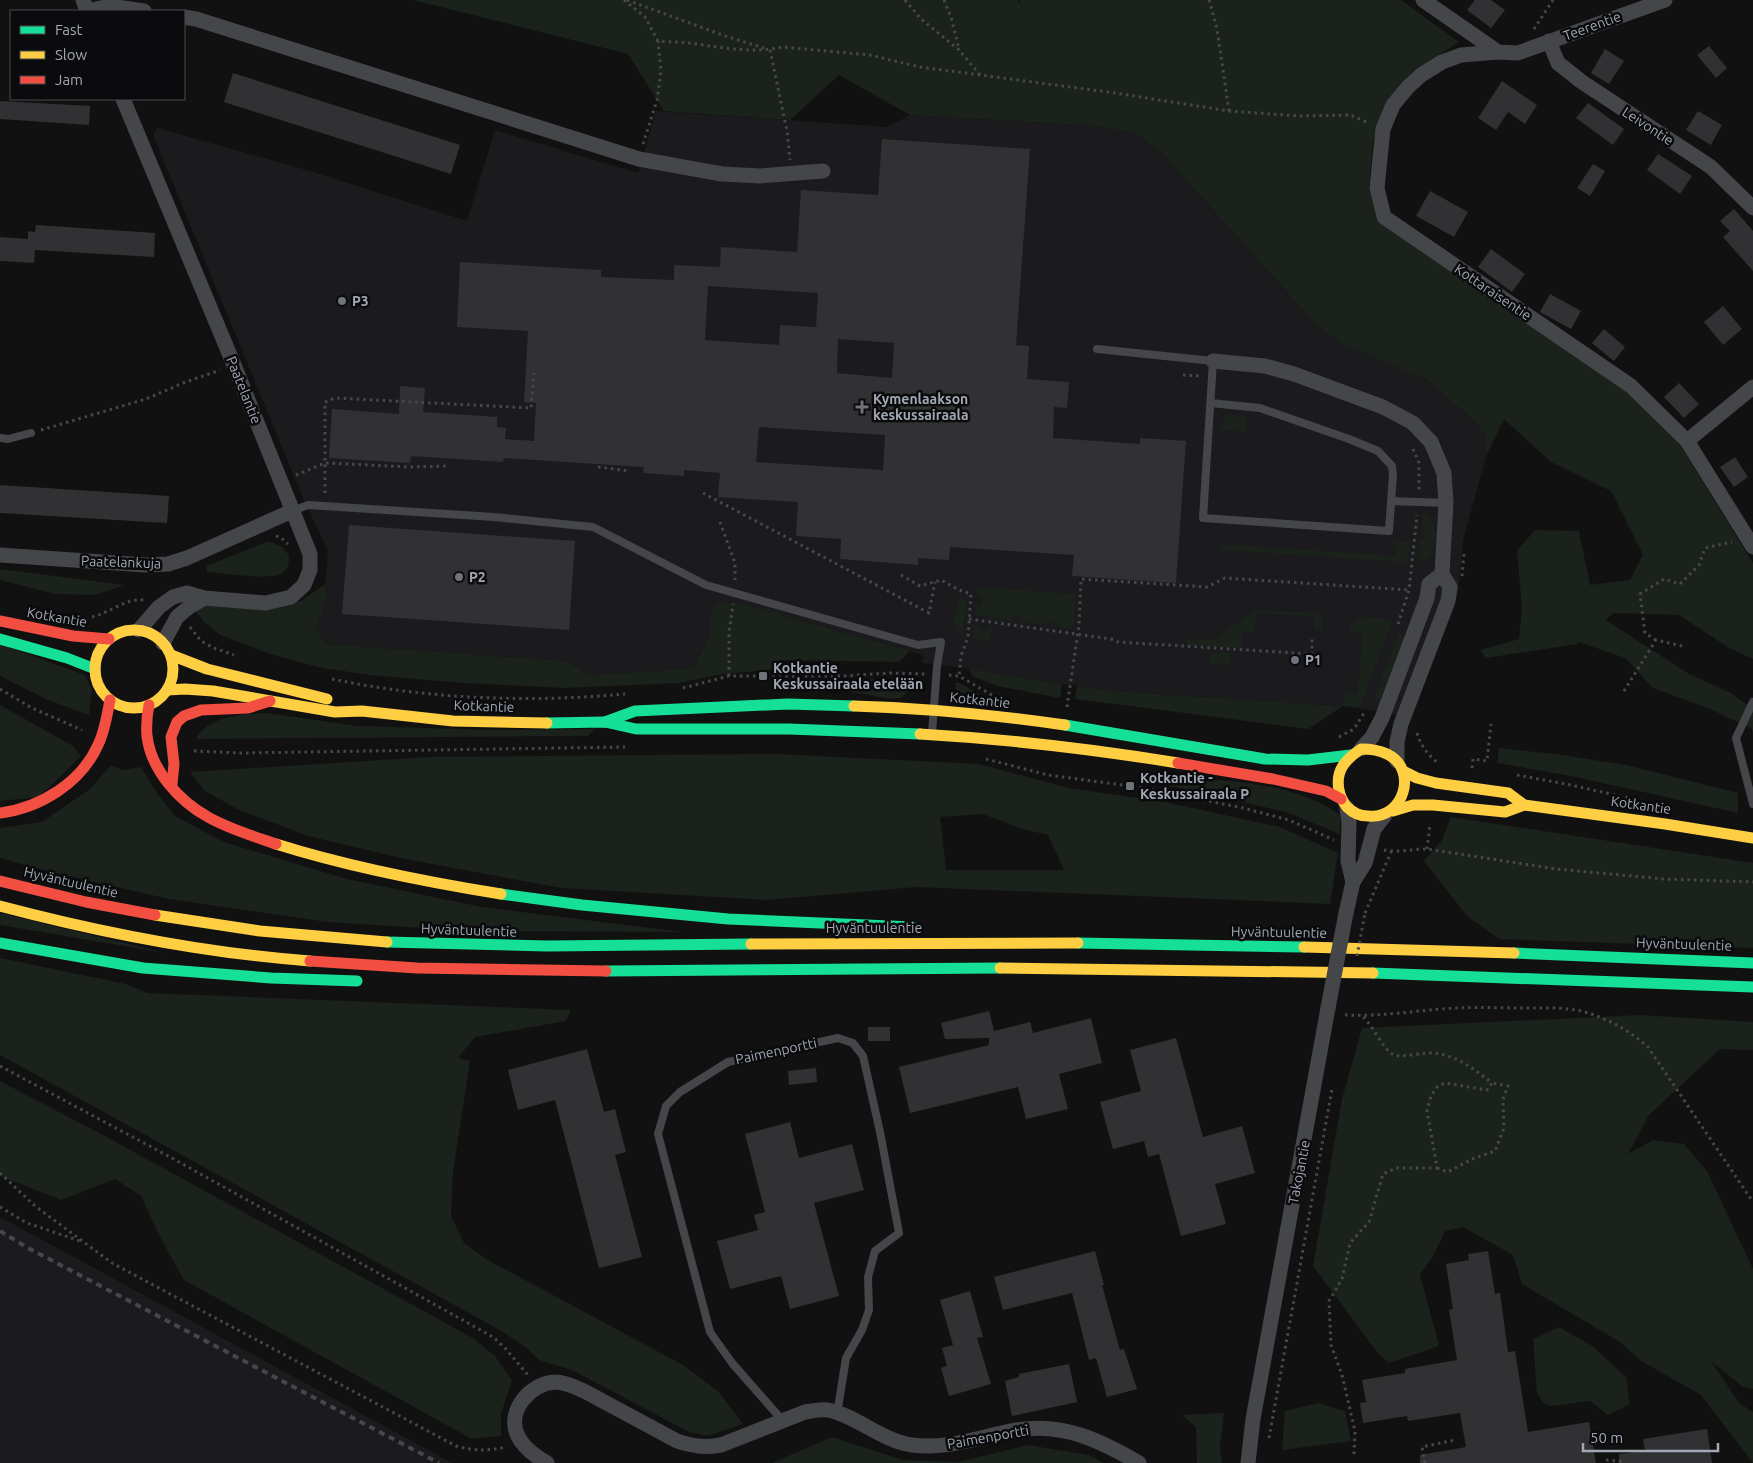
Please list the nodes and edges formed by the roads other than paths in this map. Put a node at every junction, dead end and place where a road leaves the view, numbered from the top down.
1 (1423, 0) edge
2 (1665, 0) edge
3 (92, 10) edge
4 (137, 10) edge
5 (185, 17) edge
6 (1549, 42) junction
7 (1498, 52) junction
8 (1518, 53) joint
9 (123, 100) edge
10 (823, 171) dead end
11 (1753, 208) edge
12 (1097, 349) dead end
13 (1213, 369) junction
14 (1753, 387) edge
15 (1211, 403) junction
16 (31, 433) road end
17 (0, 438) edge
18 (1686, 441) junction
19 (1391, 501) junction
20 (1446, 503) junction
21 (292, 511) junction
22 (1750, 543) edge
23 (0, 555) edge
24 (1442, 574) junction
25 (204, 598) junction
26 (0, 621) edge
27 (139, 630) junction
28 (0, 639) edge
29 (109, 639) junction
30 (167, 649) junction
31 (95, 669) junction
32 (167, 690) junction
33 (110, 700) junction
34 (270, 701) junction
35 (1753, 702) edge
36 (149, 705) junction
37 (933, 710) junction
38 (362, 711) junction
39 (606, 722) junction
40 (931, 735) junction
41 (1356, 752) junction
42 (1401, 766) junction
43 (171, 787) junction
44 (1344, 804) junction
45 (1753, 804) edge
46 (1524, 805) junction
47 (0, 813) edge
48 (1389, 813) junction
49 (1753, 838) edge
50 (0, 881) edge
51 (1353, 882) junction
52 (0, 906) edge
53 (922, 927) dead end
54 (970, 932) dead end
55 (0, 943) edge
56 (1088, 943) junction
57 (1753, 962) edge
58 (517, 970) junction
59 (372, 980) dead end
60 (408, 980) dead end
61 (1753, 987) edge
62 (837, 1414) junction
63 (783, 1421) junction
64 (547, 1463) edge
65 (1139, 1463) edge
66 (1248, 1463) edge

1 - 7 street
2 - 6 street, Teerentie
3 - 4 street
5 - 10 street
6 - 8 street, Teerentie
6 - 11 street, Leivontie
7 - 8 street, Kottaraisentie
7 - 18 street, Kottaraisentie
9 - 21 street, Paatelantie
12 - 13 lane
13 - 15 lane
13 - 20 street
14 - 18 street
15 - 19 lane
15 - 19 lane
16 - 17 lane
18 - 22 street, Kottaraisentie
19 - 20 lane
20 - 24 street
21 - 23 street, Paatelankuja
21 - 25 street, Paatelantie
21 - 37 lane
24 - 41 street
24 - 42 street
25 - 27 street, Paatelantie
25 - 30 street
26 - 29 main road, Kotkantie
27 - 29 main road
27 - 30 main road
28 - 31 main road
29 - 31 main road
30 - 32 main road
30 - 38 main road, Kotkantie
31 - 33 main road
32 - 34 main road, Kotkantie
32 - 36 main road
33 - 36 main road
33 - 47 main road
34 - 38 main road, Kotkantie
34 - 43 main road
35 - 45 lane
36 - 43 main road
37 - 39 main road, Kotkantie
37 - 40 lane
37 - 41 main road, Kotkantie
38 - 39 main road, Kotkantie
39 - 40 main road, Kotkantie
40 - 44 main road, Kotkantie
41 - 42 main road
41 - 44 main road
42 - 46 main road, Kotkantie
42 - 48 main road
43 - 53 main road
44 - 48 main road
44 - 51 street, Takojantie
46 - 48 main road, Kotkantie
46 - 49 main road, Kotkantie
48 - 51 street, Takojantie
50 - 56 main road, Hyväntuulentie
51 - 66 street, Takojantie, bridge
52 - 58 main road
54 - 56 main road
55 - 59 main road
56 - 57 main road, Hyväntuulentie
58 - 60 main road
58 - 61 main road
62 - 63 street, Paimenportti
62 - 63 lane, Paimenportti
62 - 65 street, Paimenportti
63 - 64 street, Paimenportti

